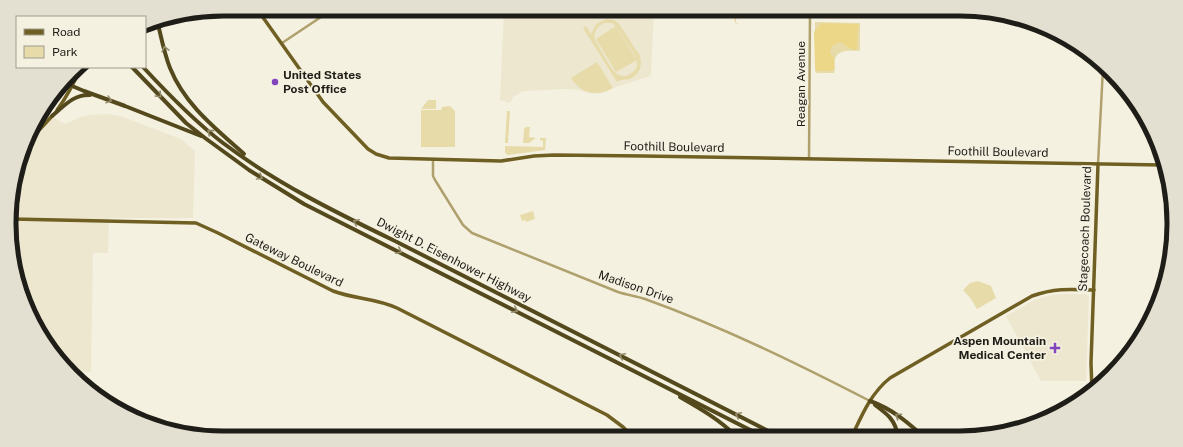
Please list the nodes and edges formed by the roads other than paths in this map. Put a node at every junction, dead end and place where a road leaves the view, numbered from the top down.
1 (262, 16) edge
2 (322, 16) edge
3 (810, 16) edge
4 (159, 26) edge
5 (282, 43) junction
6 (133, 68) edge
7 (144, 68) edge
8 (1103, 74) edge
9 (76, 78) edge
10 (69, 85) edge
11 (72, 87) junction
12 (94, 95) junction
13 (52, 116) junction
14 (37, 133) edge
15 (205, 138) junction
16 (809, 159) junction
17 (433, 160) junction
18 (1098, 164) junction
19 (256, 165) junction
20 (1158, 165) edge
21 (16, 219) edge
22 (1094, 290) junction
23 (642, 374) junction
24 (1092, 383) edge
25 (870, 401) junction
26 (627, 431) edge
27 (731, 431) edge
28 (752, 431) edge
29 (768, 431) edge
30 (855, 431) edge
31 (897, 431) edge
32 (918, 431) edge

1 - 5 main road, Foothill Boulevard
2 - 5 street
3 - 16 street, Reagan Avenue
19 -> 4 highway
5 - 17 main road, Foothill Boulevard
6 -> 15 highway, Dwight D. Eisenhower Highway
19 -> 7 highway, Dwight D. Eisenhower Highway
8 - 18 street, Stagecoach Boulevard
9 - 11 main road
10 - 11 highway
11 - 12 highway
11 - 13 main road
12 - 13 highway
12 -> 15 highway
13 - 14 main road
15 -> 23 highway, Dwight D. Eisenhower Highway
16 - 17 main road, Foothill Boulevard
16 - 18 main road, Foothill Boulevard
17 - 25 street, Madison Drive
18 - 20 main road, Foothill Boulevard
18 - 22 main road, Stagecoach Boulevard
29 -> 19 highway, Dwight D. Eisenhower Highway
21 - 26 main road, Gateway Boulevard
22 - 24 main road, Stagecoach Boulevard
22 - 25 main road
23 - 27 highway
23 - 28 highway, Dwight D. Eisenhower Highway
25 - 30 main road
25 - 31 highway
32 -> 25 highway

